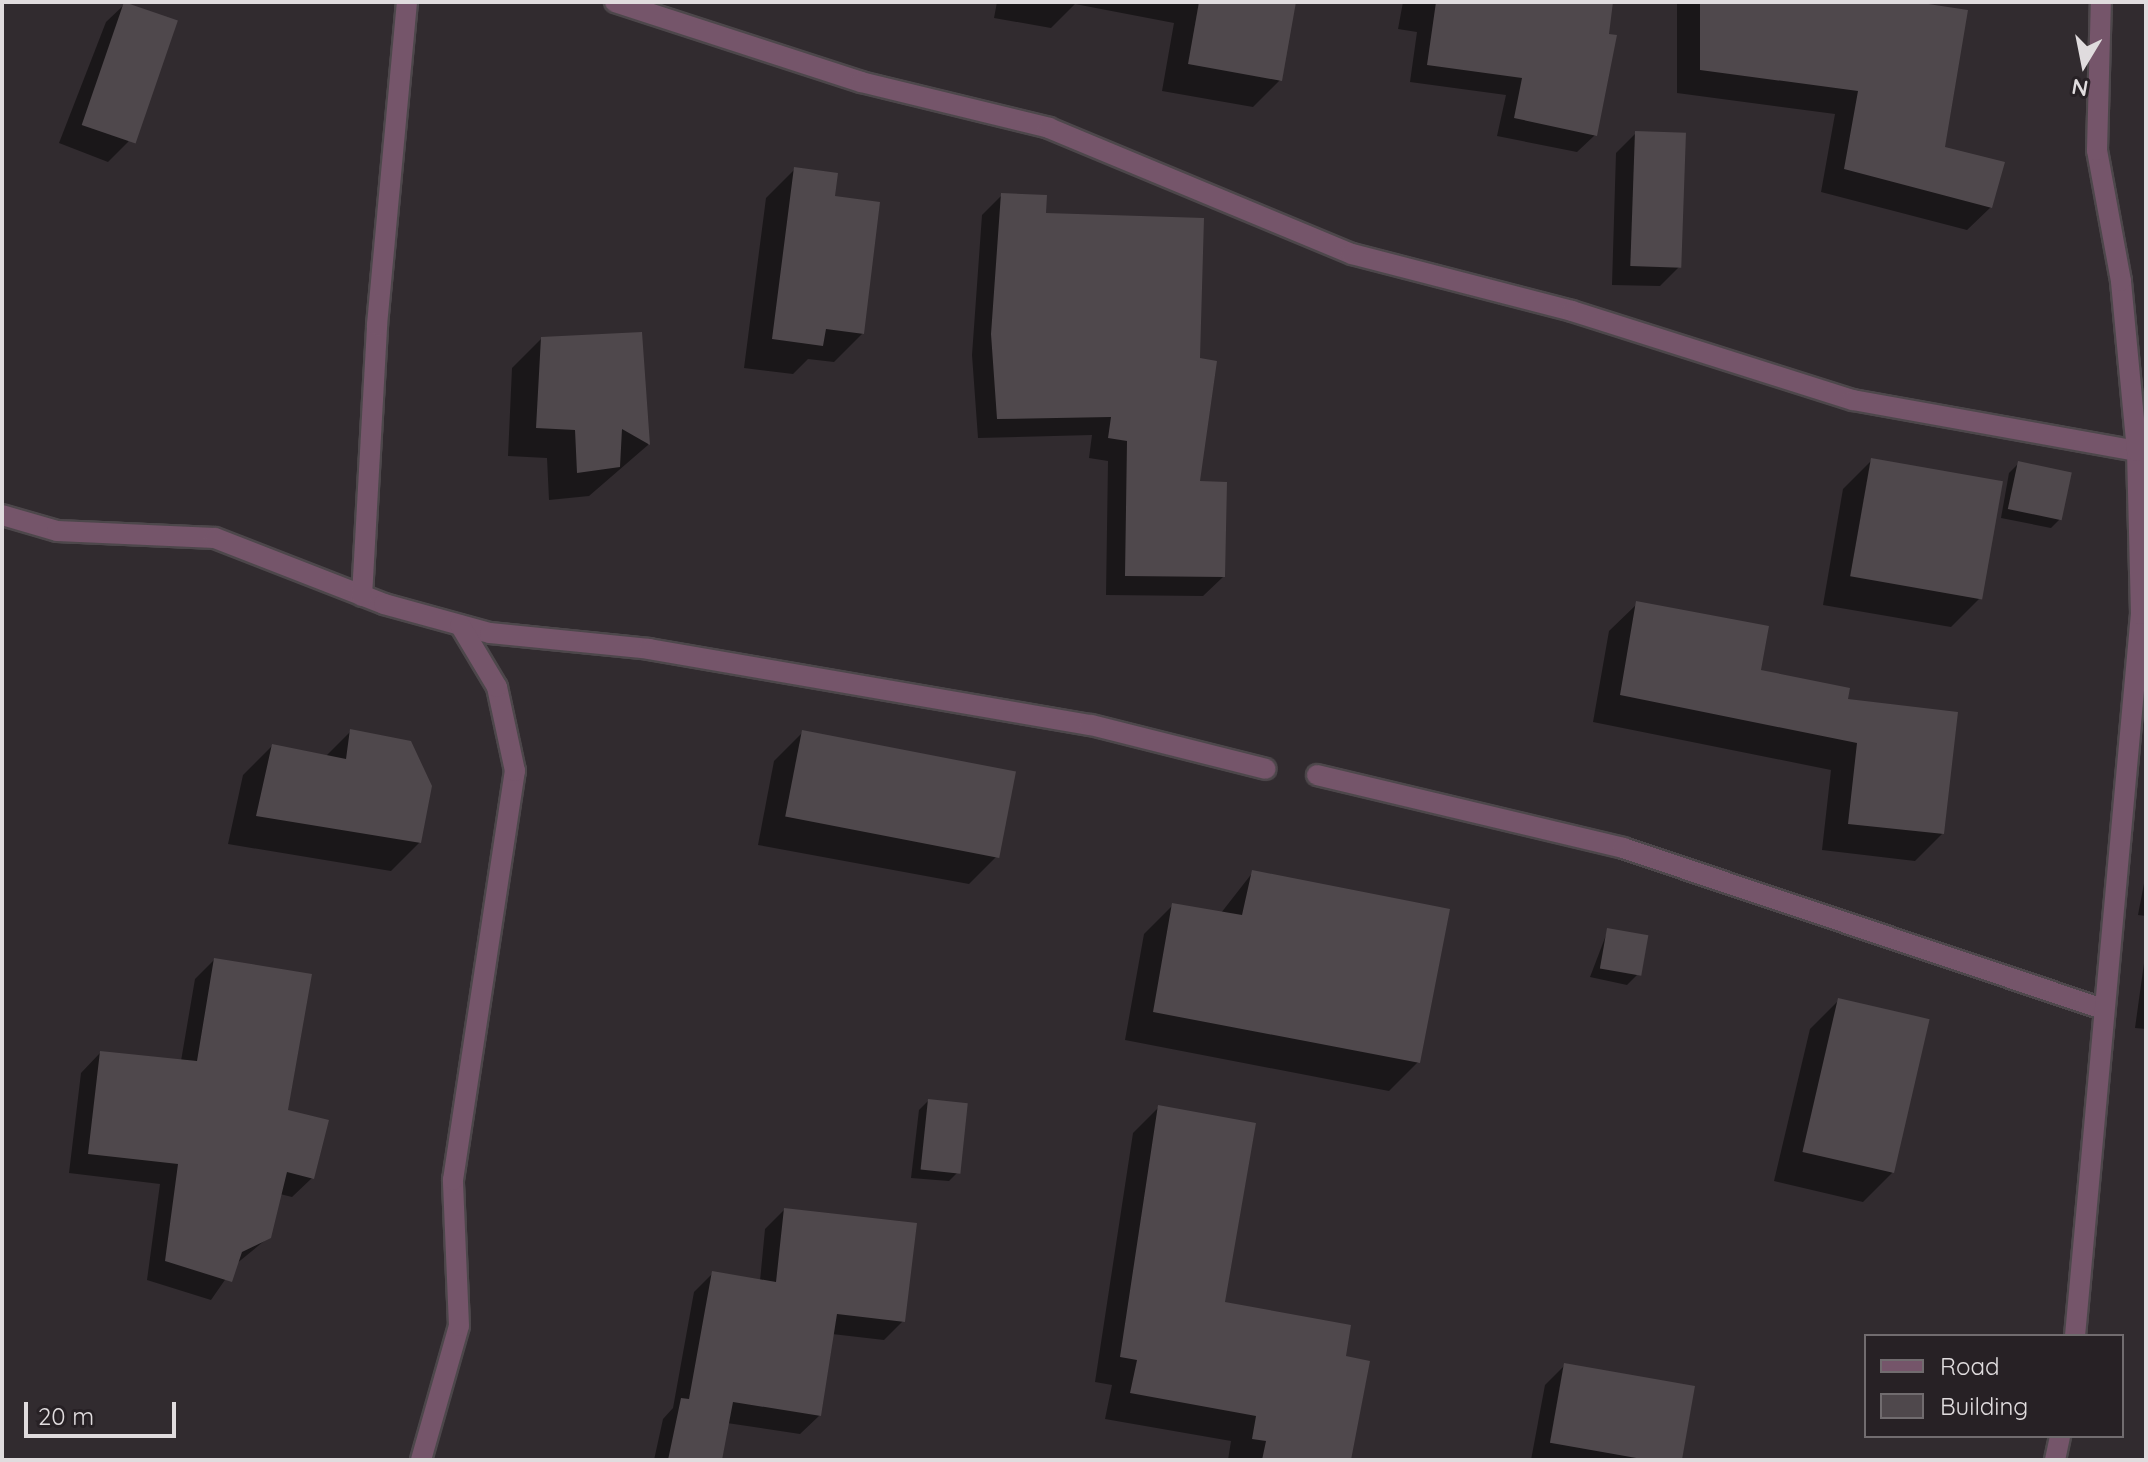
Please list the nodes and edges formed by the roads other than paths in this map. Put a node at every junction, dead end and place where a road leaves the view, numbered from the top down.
1 (407, 2) edge
2 (615, 2) edge
3 (2101, 2) edge
4 (2137, 451) junction
5 (2, 515) edge
6 (362, 596) junction
7 (460, 625) junction
8 (1266, 769) dead end
9 (1317, 775) dead end
10 (2100, 1008) junction
11 (2075, 1334) edge
12 (2060, 1438) edge
13 (421, 1460) edge
14 (2055, 1460) edge

1 - 6 street
2 - 4 street
3 - 4 street
4 - 10 street
5 - 6 street
6 - 7 street
7 - 8 street
7 - 13 street
9 - 10 street
10 - 11 street
12 - 14 street

